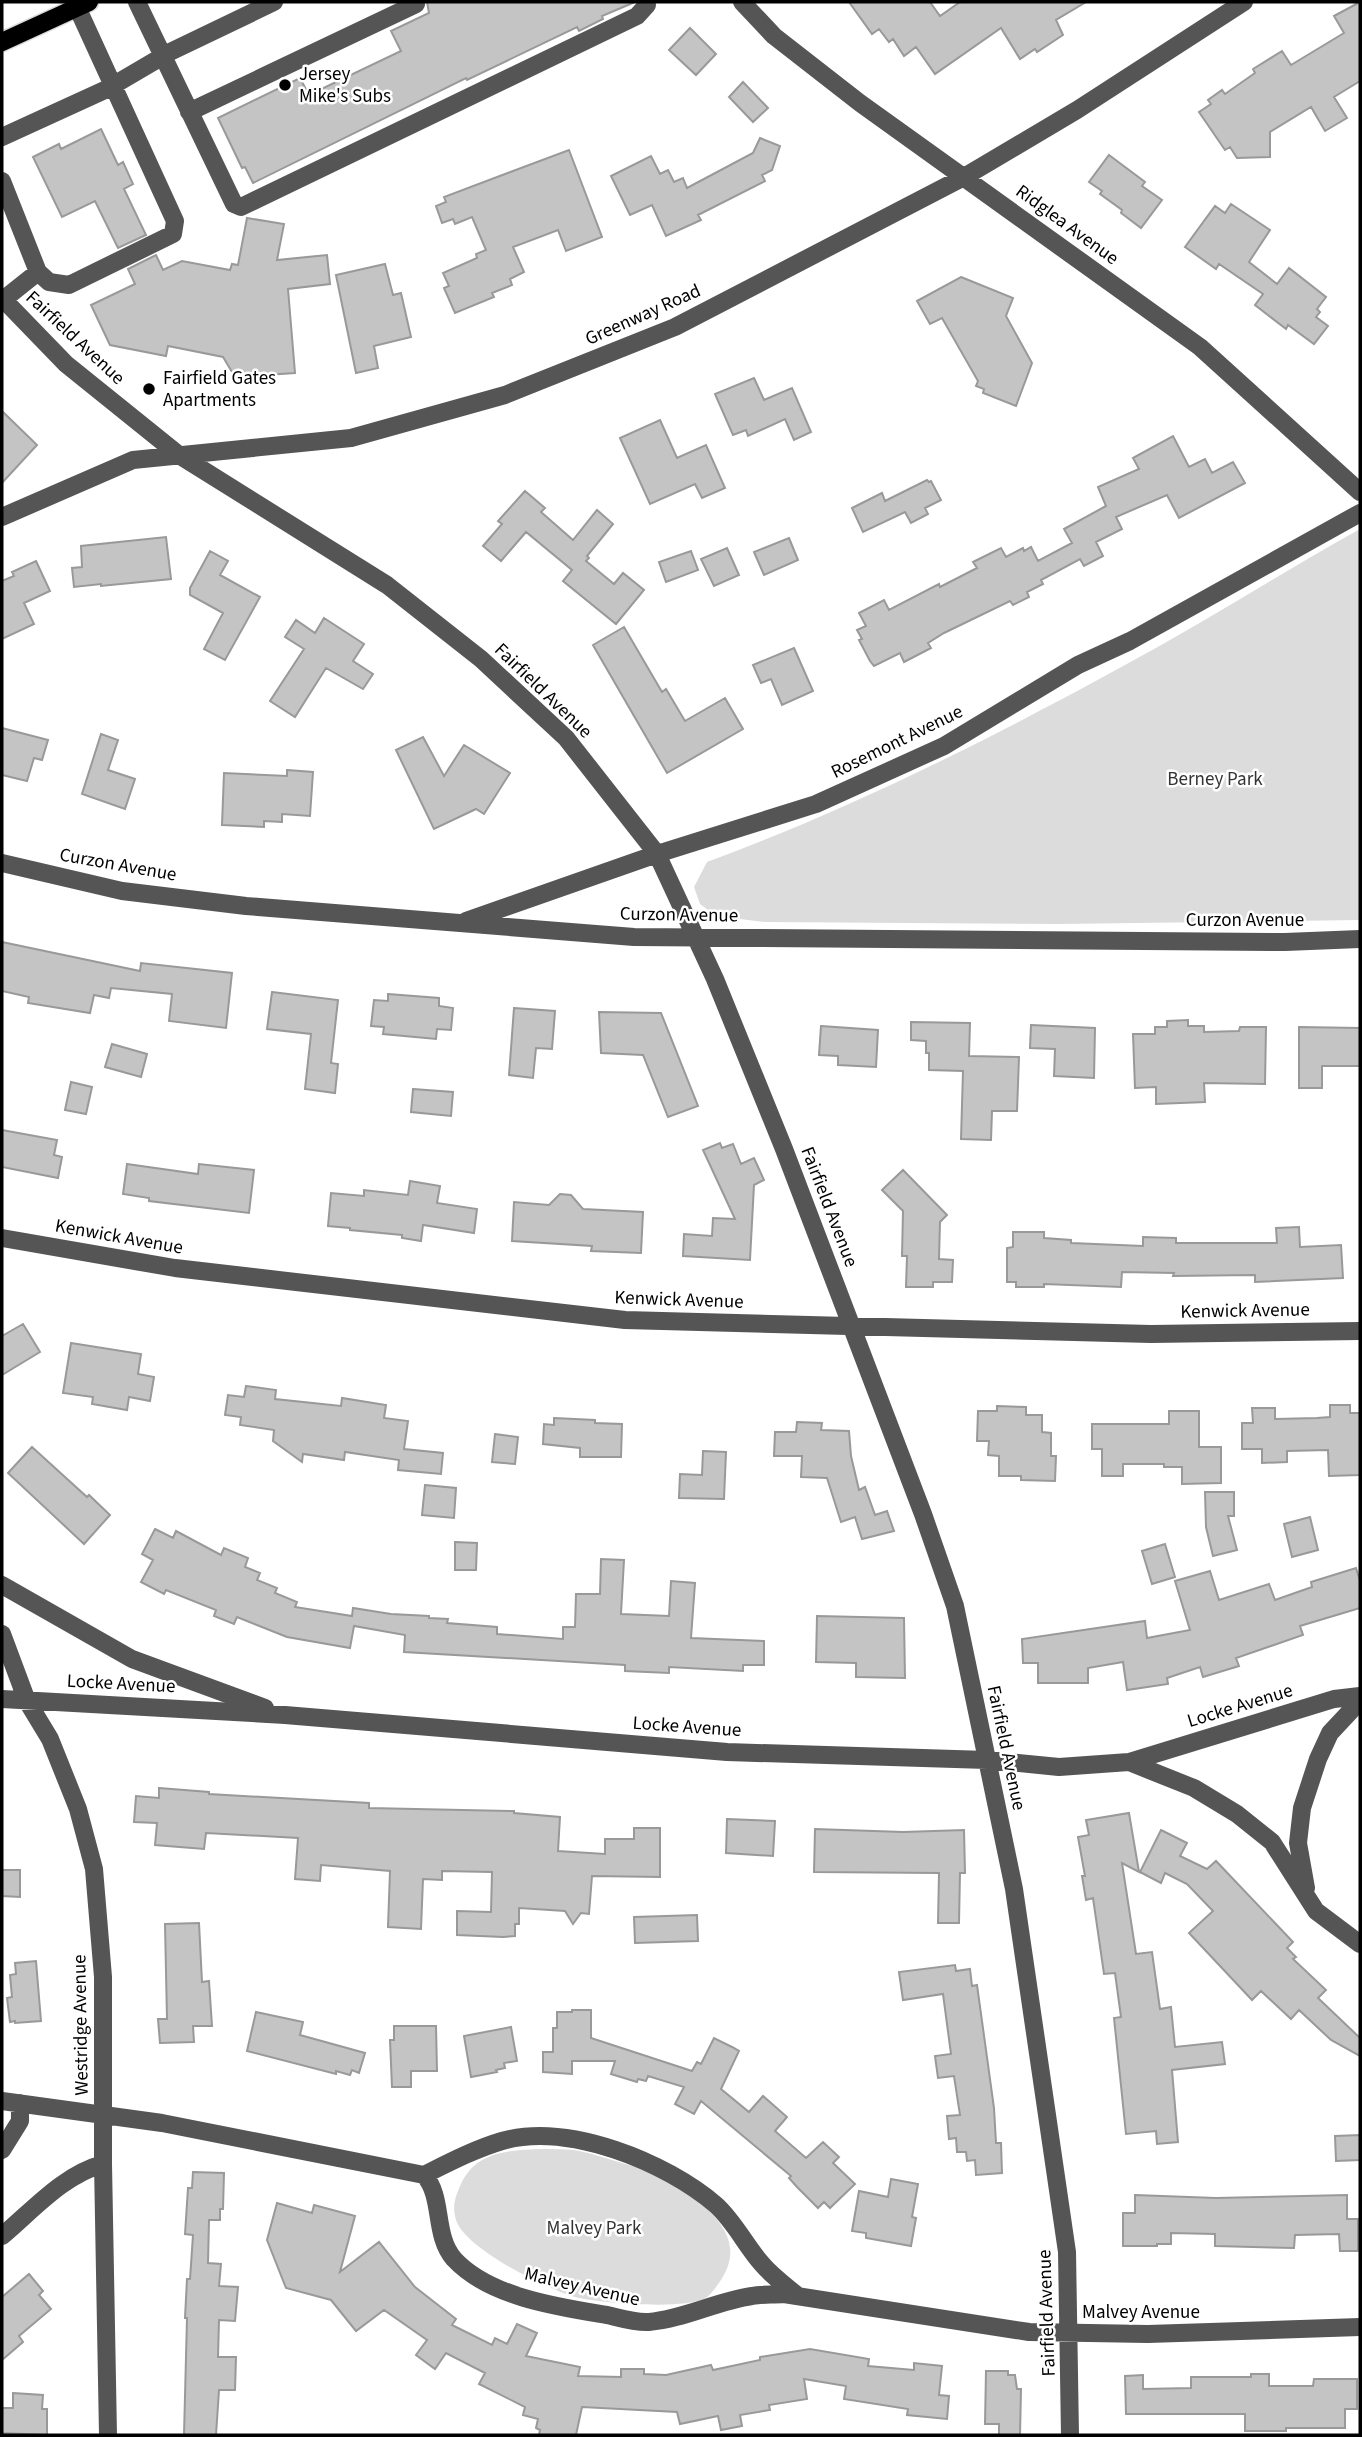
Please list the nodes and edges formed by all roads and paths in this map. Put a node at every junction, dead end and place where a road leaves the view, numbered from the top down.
1 (137, 2) edge
2 (274, 2) edge
3 (415, 2) edge
4 (742, 2) edge
5 (1244, 2) edge
6 (649, 3) edge
7 (83, 4) edge
8 (2, 42) edge
9 (163, 56) junction
10 (113, 85) junction
11 (189, 112) junction
12 (2, 137) edge
13 (964, 177) junction
14 (2, 181) edge
15 (38, 272) junction
16 (2, 299) edge
17 (179, 455) junction
18 (1360, 492) edge
19 (1360, 513) edge
20 (2, 517) edge
21 (657, 854) junction
22 (2, 863) edge
23 (460, 923) junction
24 (696, 937) junction
25 (1360, 939) edge
26 (2, 1238) edge
27 (851, 1326) junction
28 (1360, 1331) edge
29 (2, 1585) edge
30 (2, 1634) edge
31 (1360, 1696) edge
32 (2, 1699) edge
33 (27, 1701) junction
34 (1360, 1701) edge
35 (285, 1715) junction
36 (987, 1760) junction
37 (1129, 1762) junction
38 (1307, 1895) junction
39 (1360, 1944) edge
40 (2, 2101) edge
41 (20, 2103) junction
42 (103, 2115) junction
43 (2, 2150) edge
44 (103, 2164) junction
45 (424, 2175) junction
46 (2, 2236) edge
47 (798, 2296) junction
48 (1360, 2327) edge
49 (1070, 2333) junction
50 (108, 2435) edge
51 (1070, 2435) edge

1 - 9 street
2 - 9 street
3 - 11 street
4 - 13 street, Ridglea Avenue
5 - 13 street, Greenway Road
6 - 11 street
7 - 8 main road
7 - 10 street
9 - 10 street
9 - 11 street
10 - 12 street
10 - 15 street
13 - 17 street, Greenway Road
13 - 18 street, Ridglea Avenue
14 - 15 street
15 - 16 street
16 - 17 street, Fairfield Avenue
17 - 20 street, Greenway Road
17 - 21 street, Fairfield Avenue
19 - 21 street, Rosemont Avenue
21 - 23 street, Rosemont Avenue
21 - 24 street, Fairfield Avenue
22 - 23 street, Curzon Avenue
23 - 24 street, Curzon Avenue
24 - 25 street, Curzon Avenue
24 - 27 street, Fairfield Avenue
26 - 27 street, Kenwick Avenue
27 - 28 street, Kenwick Avenue
27 - 36 street, Fairfield Avenue
29 - 35 street
30 - 33 street, Westridge Avenue
31 - 37 street, Locke Avenue
32 - 33 street, Locke Avenue
33 - 35 street, Locke Avenue
33 - 42 street, Westridge Avenue
34 - 38 street
35 - 36 street, Locke Avenue
36 - 37 street, Locke Avenue
36 - 49 street, Fairfield Avenue
37 - 38 street
38 - 39 street
40 - 41 street
41 - 42 street
41 - 43 street
42 - 44 street, Westridge Avenue
42 - 45 street
44 - 46 street
44 - 50 street, Westridge Avenue
45 - 47 street
45 - 47 street, Malvey Avenue
47 - 49 street, Malvey Avenue
48 - 49 street, Malvey Avenue
49 - 51 street, Fairfield Avenue

